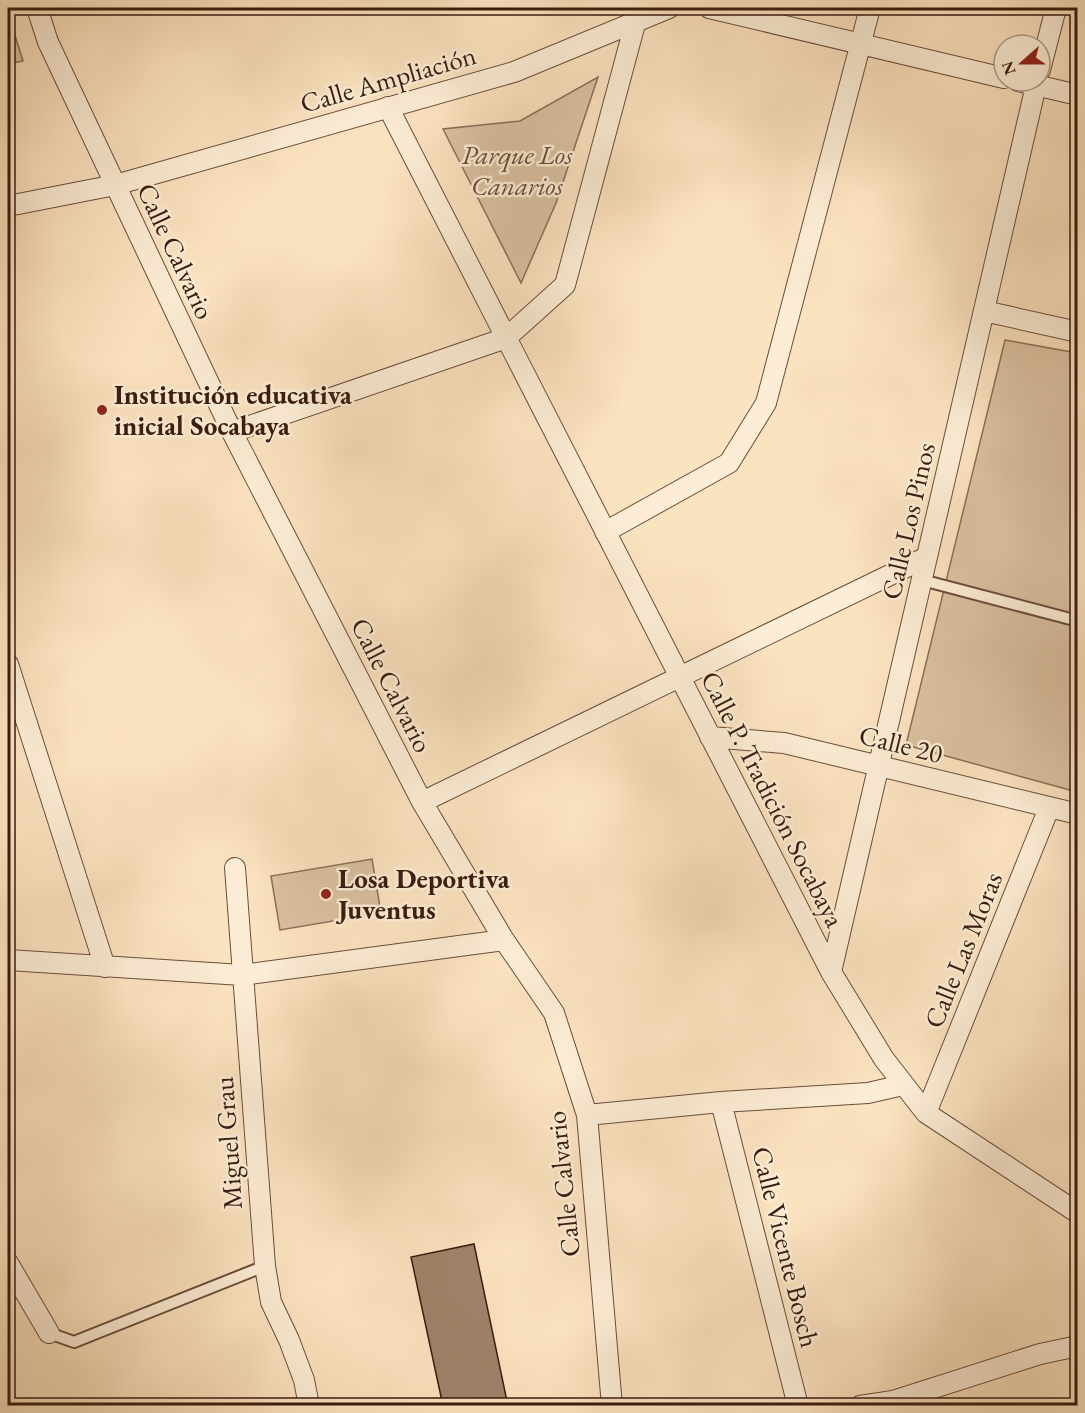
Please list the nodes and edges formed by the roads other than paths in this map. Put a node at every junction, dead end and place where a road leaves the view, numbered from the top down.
1 (37, 8) edge
2 (669, 8) edge
3 (709, 8) edge
4 (870, 8) edge
5 (1056, 8) edge
6 (636, 20) junction
7 (1048, 33) edge
8 (861, 44) junction
9 (992, 75) edge
10 (1052, 86) edge
11 (1030, 93) edge
12 (1077, 95) edge
13 (388, 107) junction
14 (115, 184) junction
15 (8, 206) edge
16 (984, 311) junction
17 (1077, 332) edge
18 (506, 338) junction
19 (232, 432) junction
20 (605, 532) junction
21 (927, 557) junction
22 (922, 580) junction
23 (1077, 621) edge
24 (8, 664) edge
25 (680, 677) junction
26 (710, 737) junction
27 (879, 766) junction
28 (422, 802) junction
29 (1049, 807) junction
30 (1077, 814) edge
31 (236, 868) dead end
32 (504, 939) junction
33 (8, 960) edge
34 (105, 967) junction
35 (831, 972) junction
36 (242, 975) junction
37 (903, 1085) junction
38 (721, 1102) junction
39 (926, 1113) junction
40 (587, 1115) junction
41 (1077, 1213) edge
42 (8, 1263) edge
43 (265, 1266) junction
44 (49, 1333) joint
45 (1077, 1346) edge
46 (309, 1406) edge
47 (612, 1406) edge
48 (798, 1406) edge
49 (860, 1406) edge

1 - 14 street, Calle Calvario
2 - 6 street, Calle Ampliación
3 - 8 street
4 - 8 street
5 - 7 street, Calle Los Pinos
6 - 13 street, Calle Ampliación
6 - 18 street
8 - 9 street
8 - 20 street
10 - 12 street
11 - 16 street, Calle Los Pinos
13 - 14 street, Calle Ampliación
13 - 18 street, Calle P. Tradición Socabaya
14 - 15 street, Calle Ampliación
14 - 19 street, Calle Calvario
16 - 17 street
16 - 21 street, Calle Los Pinos
18 - 19 street
18 - 20 street, Calle P. Tradición Socabaya
19 - 28 street, Calle Calvario
20 - 25 street, Calle P. Tradición Socabaya
21 - 22 street, Calle Los Pinos
21 - 25 street
22 - 23 lane
22 - 27 street, Calle Los Pinos
24 - 34 street
25 - 26 street, Calle P. Tradición Socabaya
25 - 28 street
26 - 27 street, Calle 20
26 - 35 street, Calle P. Tradición Socabaya
27 - 29 street, Calle 20
27 - 35 street, Calle Los Pinos
28 - 32 street, Calle Calvario
29 - 30 street, Calle 20
29 - 39 street, Calle Las Moras
31 - 36 street, Miguel Grau
32 - 36 street
32 - 40 street, Calle Calvario
33 - 34 street
34 - 36 street
35 - 37 street, Calle P. Tradición Socabaya
36 - 43 street, Miguel Grau
37 - 38 street
37 - 39 street, Calle P. Tradición Socabaya
38 - 40 street
38 - 48 street, Calle Vicente Bosch
39 - 41 street, Calle P. Tradición Socabaya
40 - 47 street, Calle Calvario
42 - 44 street
43 - 44 lane
43 - 46 street, Miguel Grau
45 - 49 street

